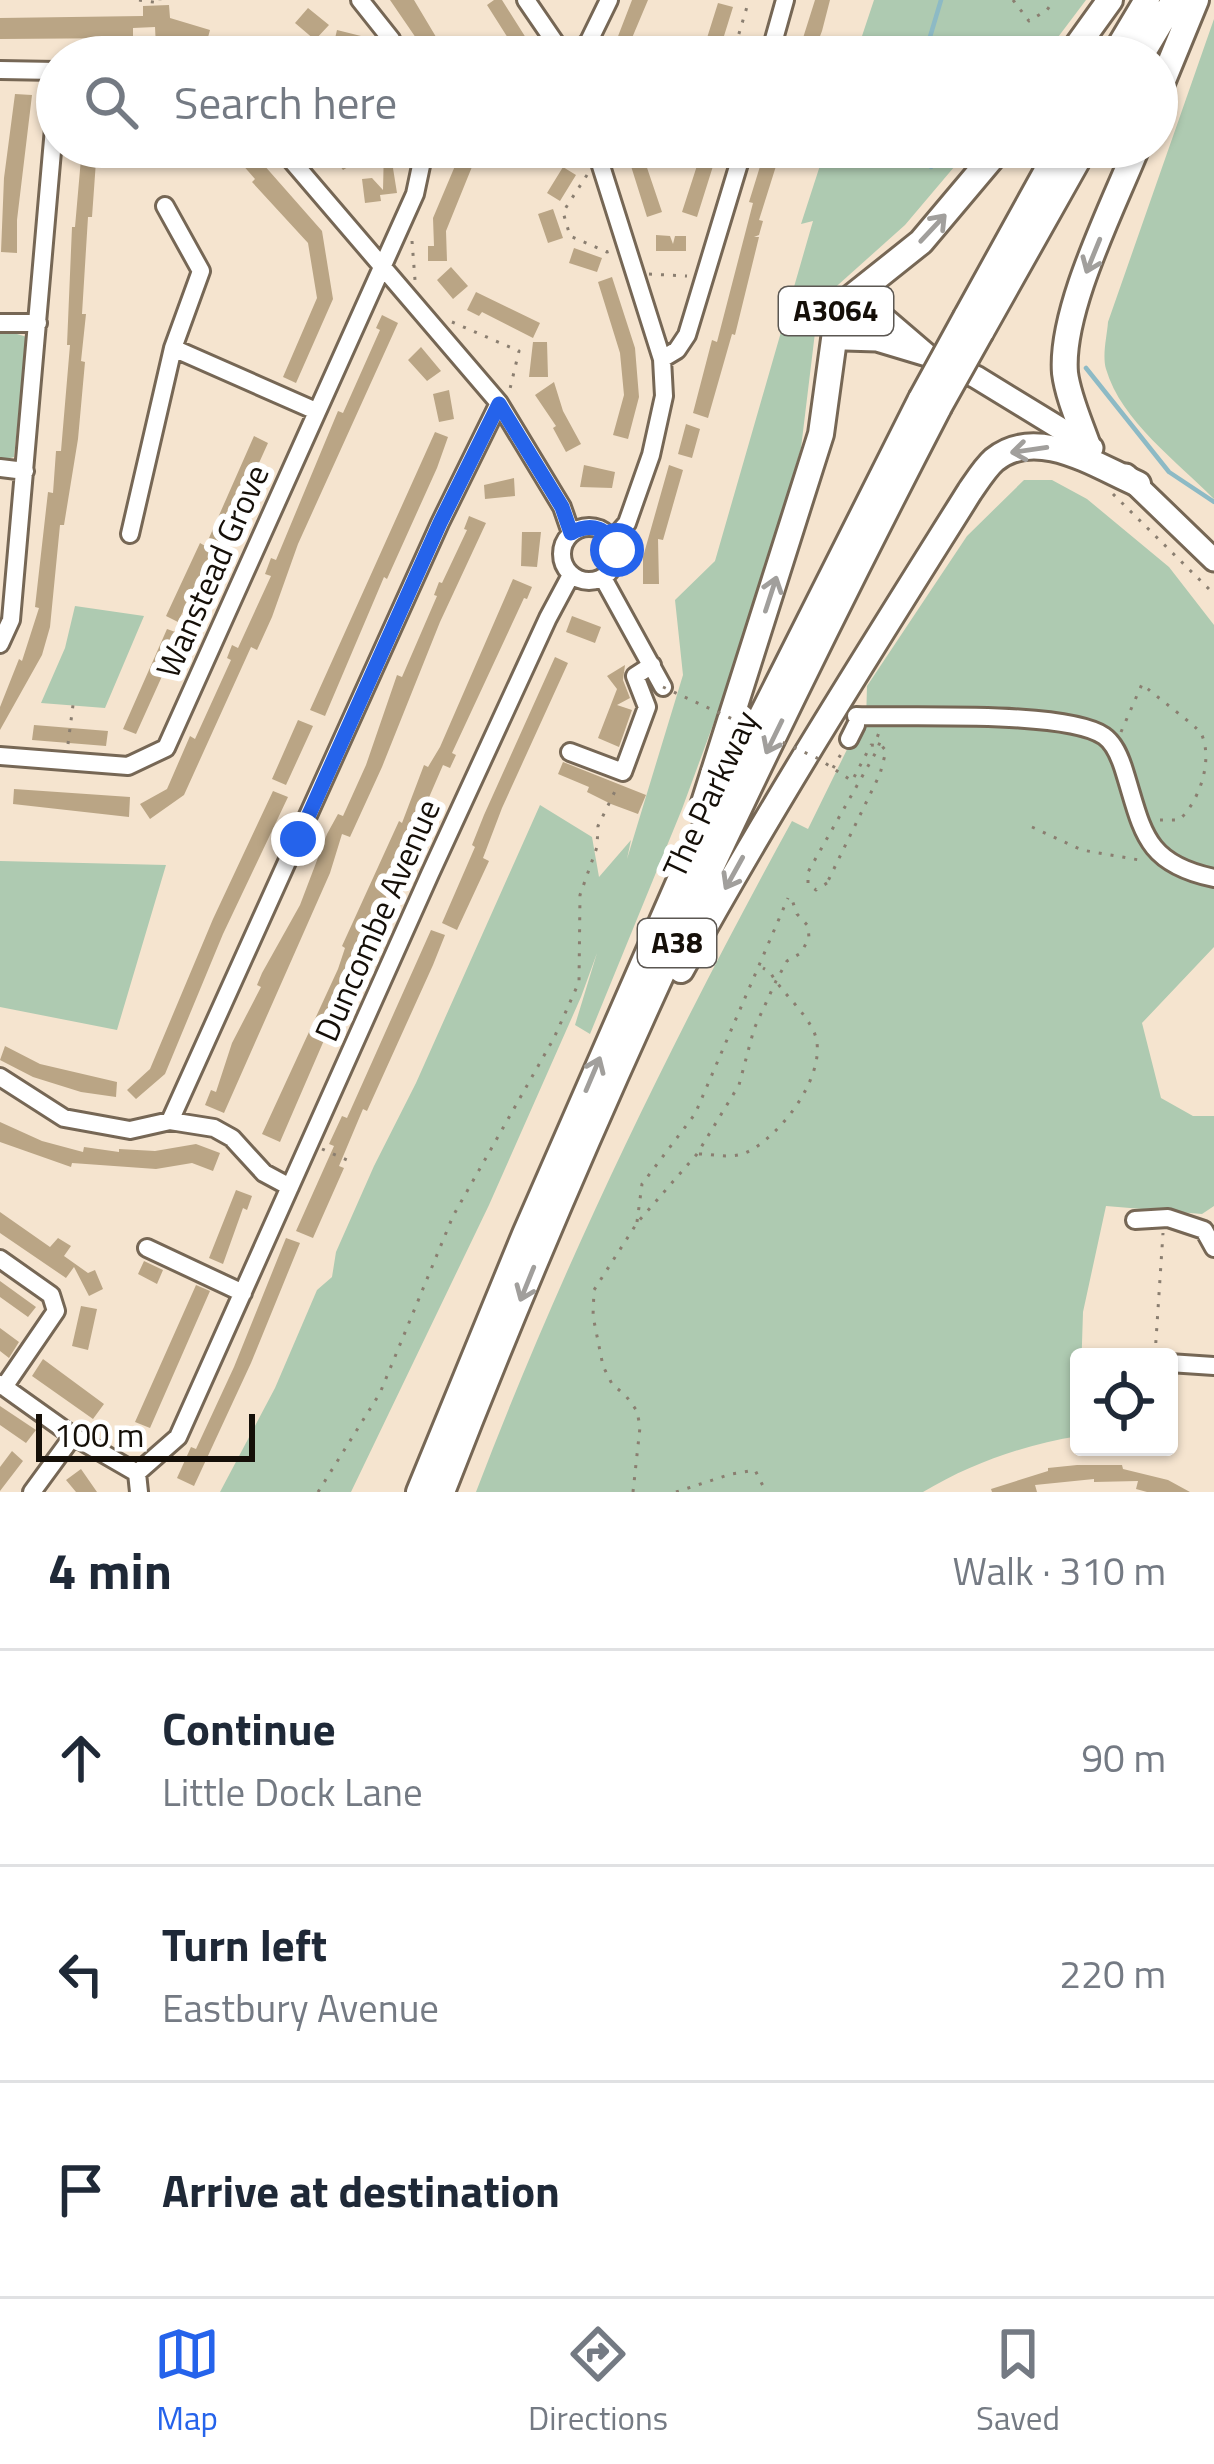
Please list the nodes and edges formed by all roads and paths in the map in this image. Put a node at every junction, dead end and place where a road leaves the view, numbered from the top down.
1 (140, 0) edge
2 (160, 0) edge
3 (360, 0) edge
4 (526, 0) edge
5 (609, 0) edge
6 (749, 0) edge
7 (785, 0) edge
8 (1013, 0) edge
9 (1054, 0) edge
10 (1110, 0) edge
11 (1147, 0) edge
12 (1174, 0) edge
13 (1196, 0) edge
14 (389, 36) edge
15 (551, 36) edge
16 (591, 36) edge
17 (738, 36) edge
18 (776, 36) edge
19 (1084, 36) edge
20 (1126, 36) edge
21 (1152, 36) edge
22 (1178, 44) edge
23 (0, 70) edge
24 (36, 71) edge
25 (51, 168) edge
26 (298, 168) edge
27 (419, 168) edge
28 (601, 168) edge
29 (738, 168) edge
30 (983, 168) edge
31 (1050, 168) edge
32 (1072, 168) edge
33 (1129, 168) edge
34 (602, 171) junction
35 (165, 206) dead end
36 (410, 206) junction
37 (627, 247) junction
38 (382, 263) junction
39 (635, 274) junction
40 (704, 277) junction
41 (852, 297) junction
42 (417, 305) junction
43 (438, 316) dead end
44 (38, 322) junction
45 (0, 323) edge
46 (974, 325) junction
47 (835, 332) junction
48 (173, 348) junction
49 (927, 356) junction
50 (662, 359) junction
51 (960, 370) junction
52 (930, 403) junction
53 (502, 408) junction
54 (316, 411) junction
55 (1088, 446) junction
56 (0, 468) edge
57 (26, 470) junction
58 (1138, 484) junction
59 (1112, 494) dead end
60 (571, 533) junction
61 (130, 534) dead end
62 (613, 539) junction
63 (1214, 560) edge
64 (572, 575) junction
65 (603, 578) junction
66 (1214, 594) edge
67 (0, 644) edge
68 (652, 665) junction
69 (663, 687) joint
70 (73, 705) dead end
71 (854, 726) joint
72 (1120, 734) dead end
73 (570, 752) dead end
74 (4, 756) edge
75 (66, 764) junction
76 (623, 772) junction
77 (0, 776) edge
78 (1160, 820) dead end
79 (1032, 827) dead end
80 (1158, 857) junction
81 (686, 866) junction
82 (1214, 878) edge
83 (760, 966) junction
84 (776, 981) junction
85 (0, 1077) edge
86 (604, 1102) junction
87 (170, 1121) junction
88 (310, 1144) junction
89 (698, 1154) junction
90 (347, 1160) dead end
91 (290, 1187) junction
92 (1164, 1219) junction
93 (1135, 1220) dead end
94 (637, 1223) junction
95 (147, 1248) dead end
96 (1214, 1248) edge
97 (0, 1259) edge
98 (243, 1293) junction
99 (1156, 1348) edge
100 (1178, 1364) edge
101 (1214, 1366) edge
102 (2, 1386) edge
103 (73, 1436) junction
104 (138, 1483) edge
105 (32, 1492) edge
106 (318, 1492) edge
107 (419, 1492) edge
108 (442, 1492) edge
109 (633, 1492) edge
110 (676, 1492) edge
111 (766, 1492) edge

1 - 2 path
3 - 14 street
4 - 15 street
5 - 16 street
6 - 17 path
7 - 18 street
8 - 9 path
10 - 19 highway
11 - 20 highway
12 - 21 highway
13 - 22 highway
23 - 24 street
25 - 44 street
26 - 38 street
27 - 36 street, Wanstead Grove
28 - 34 street
29 - 40 street
41 -> 30 highway
31 - 46 highway, The Parkway / A38
32 - 46 highway, The Parkway / A38
33 -> 55 highway
34 - 37 street
34 - 37 path
35 - 48 street
36 - 38 street, Wanstead Grove
36 - 42 path
37 - 39 street
38 - 42 street
38 - 54 street, Wanstead Grove
39 - 40 path
39 - 50 street
40 - 50 street
41 - 47 main road, A3064
41 - 49 main road, A3064
42 - 53 street
43 - 53 path
44 - 45 street
44 - 57 street
46 - 51 highway, The Parkway / A38, bridge
46 - 52 highway, The Parkway / A38, bridge
47 - 49 main road, A3064
81 -> 47 highway, A38
48 - 54 street
48 - 61 street
49 - 51 main road
50 - 62 street
51 - 52 highway, The Parkway / A38, bridge
51 - 55 main road
52 - 81 highway, The Parkway / A38
52 -> 86 highway, The Parkway / A38
53 - 60 street
53 - 87 street
54 - 75 street, Wanstead Grove
55 - 58 main road
56 - 57 street
57 - 67 street
58 - 63 main road
58 -> 86 highway, A38
59 - 66 path
60 - 62 street
60 - 64 street
62 - 65 street
64 - 65 street
64 - 88 street, Duncombe Avenue
65 - 68 street
68 - 69 street
68 - 76 street
69 - 71 path, bridge
70 - 75 path
71 - 80 street
72 - 78 path
73 - 76 street
74 - 75 street, Wanstead Grove
74 - 77 street
76 - 106 path
79 - 80 path
80 - 82 street
107 -> 81 highway, The Parkway / A38
83 - 84 path
83 - 84 path
83 - 94 path
84 - 89 path
84 - 89 path
85 - 87 street
86 -> 108 highway, The Parkway / A38
87 - 91 street
88 - 90 path
88 - 91 street, Duncombe Avenue
89 - 94 path
91 - 98 street, Duncombe Avenue
92 - 93 street
92 - 96 street
92 - 99 path
94 - 109 path
95 - 98 street
97 - 102 street
98 - 104 street, Duncombe Avenue
100 - 101 street
102 - 103 street
103 - 104 street
103 - 105 street
110 - 111 path

